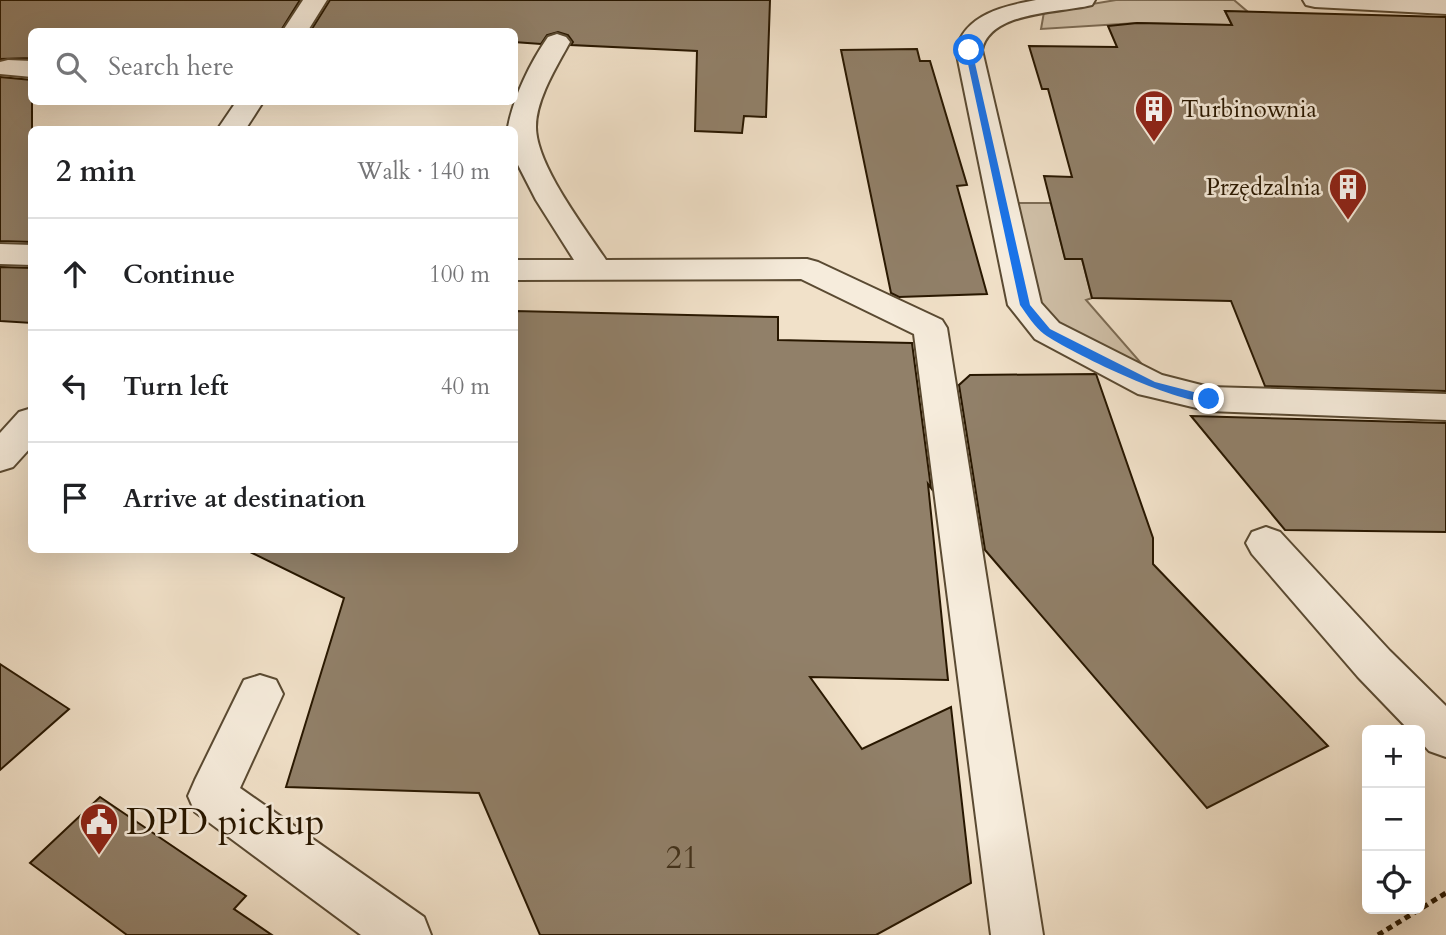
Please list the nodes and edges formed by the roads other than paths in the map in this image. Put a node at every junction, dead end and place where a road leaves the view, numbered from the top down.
1 (315, 0) edge
2 (1083, 0) edge
3 (1315, 0) edge
4 (1446, 7) edge
5 (297, 28) edge
6 (557, 42) dead end
7 (247, 105) edge
8 (234, 126) edge
9 (0, 254) edge
10 (28, 255) edge
11 (518, 270) edge
12 (597, 270) junction
13 (1446, 407) edge
14 (28, 426) edge
15 (0, 457) edge
16 (1266, 543) dead end
17 (260, 694) dead end
18 (1446, 737) edge
19 (405, 935) edge
20 (1017, 935) edge

1 - 5 lane
2 - 13 lane
3 - 4 lane
6 - 12 lane
7 - 8 lane
9 - 10 lane
11 - 12 lane
12 - 20 lane
14 - 15 lane
16 - 18 lane
17 - 19 lane

